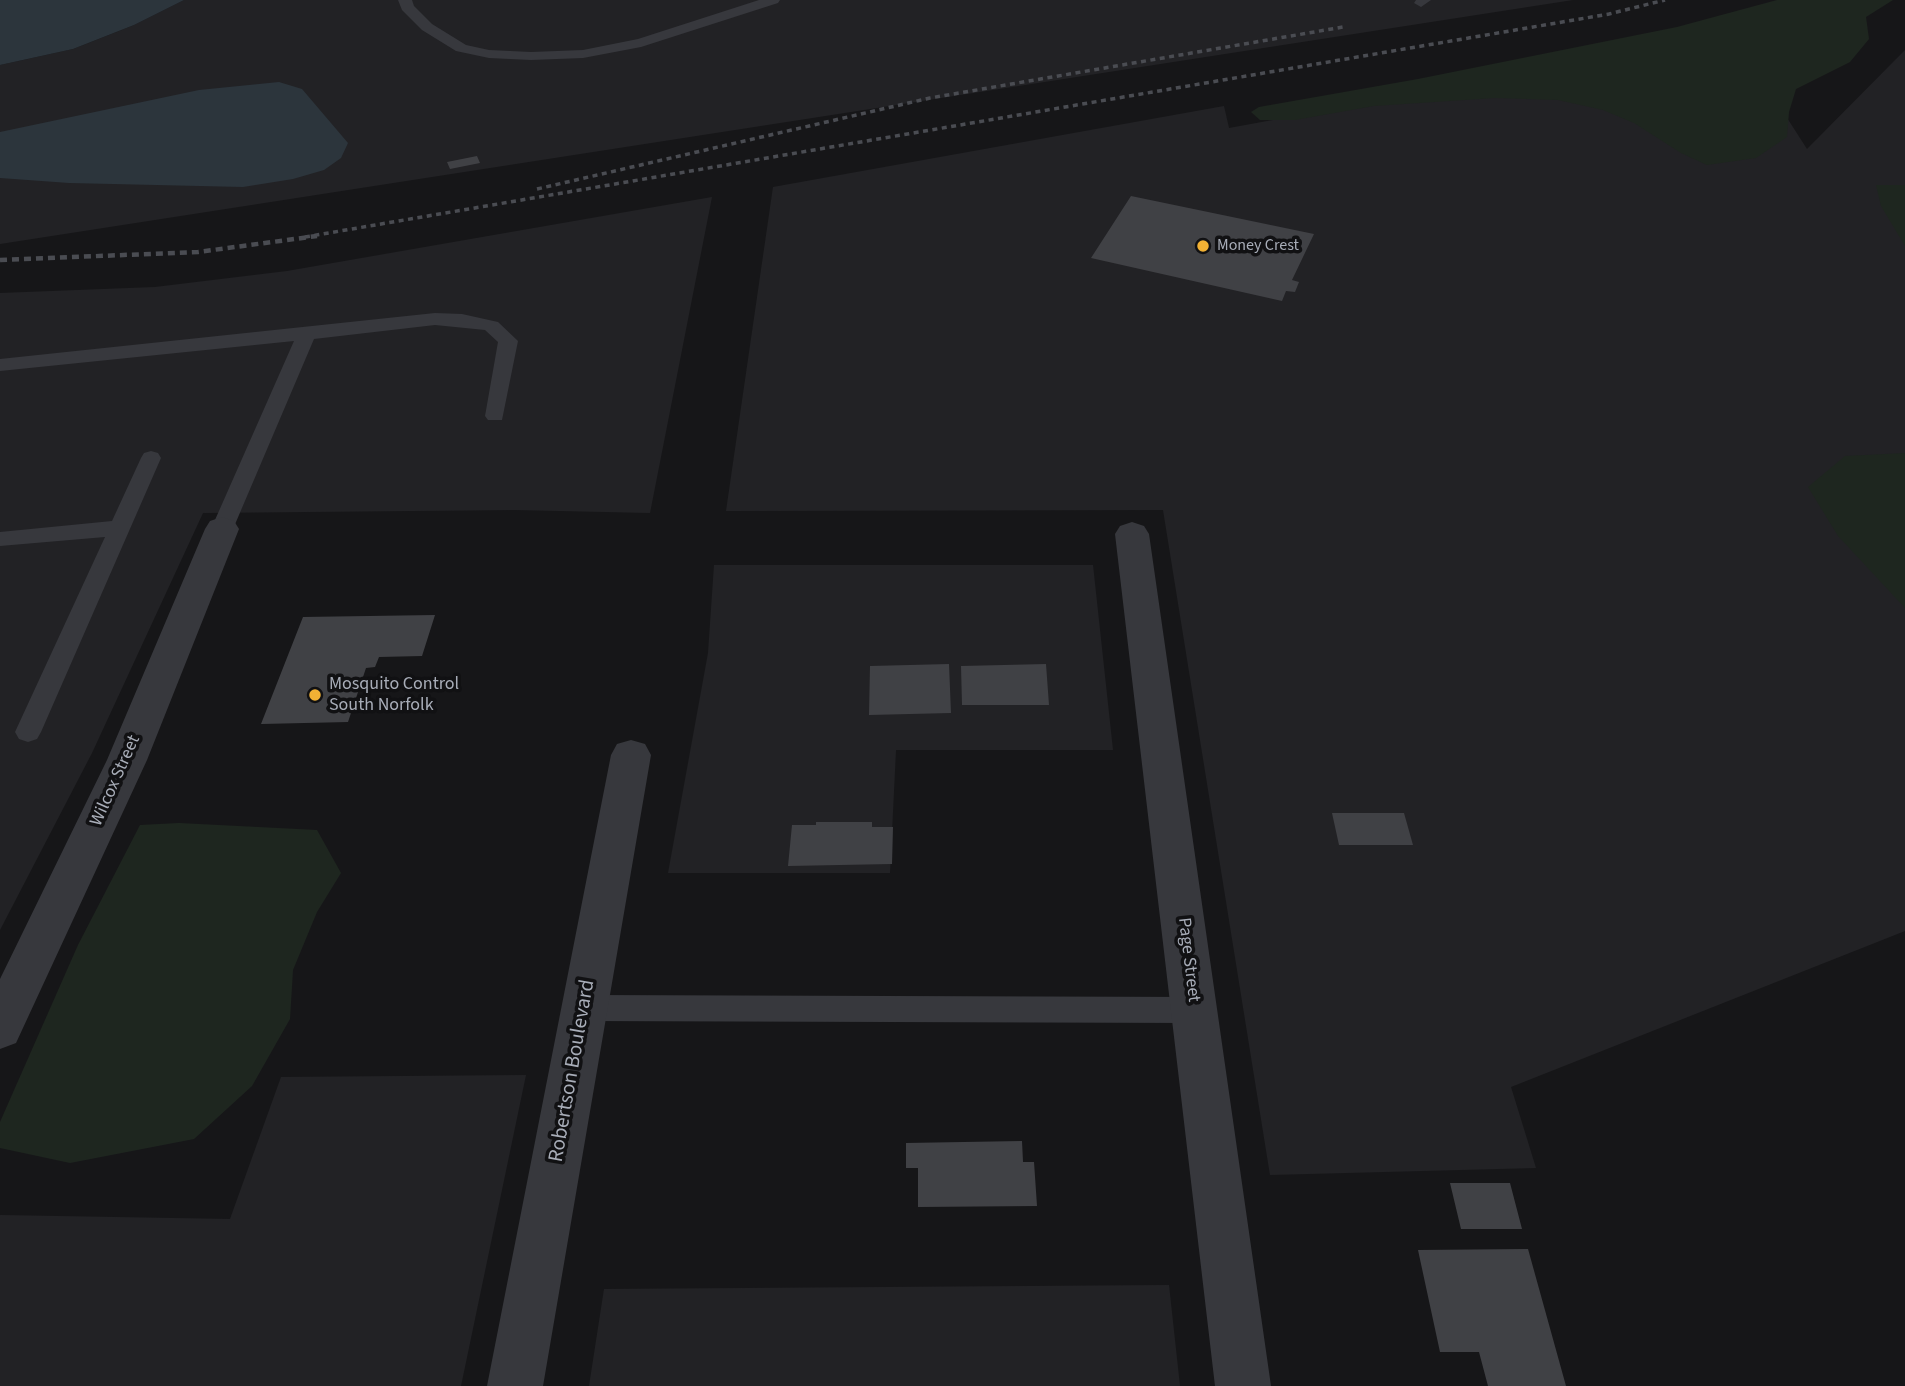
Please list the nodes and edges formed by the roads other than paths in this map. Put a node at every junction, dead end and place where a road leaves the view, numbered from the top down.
1 (405, 0) edge
2 (774, 0) edge
3 (307, 334) junction
4 (0, 365) edge
5 (495, 416) dead end
6 (151, 458) dead end
7 (120, 528) junction
8 (222, 529) joint
9 (1132, 534) dead end
10 (0, 539) edge
11 (28, 732) dead end
12 (631, 755) dead end
13 (585, 1008) junction
14 (1194, 1010) junction
15 (0, 1028) edge
16 (515, 1386) edge
17 (1243, 1386) edge

1 - 2 lane
3 - 4 lane
3 - 5 lane
3 - 8 lane
6 - 7 lane
7 - 10 lane
7 - 11 lane
8 - 15 street, Wilcox Street
9 - 14 street, Page Street
12 - 13 street, Robertson Boulevard
13 - 14 lane
13 - 16 street, Robertson Boulevard
14 - 17 street, Page Street

